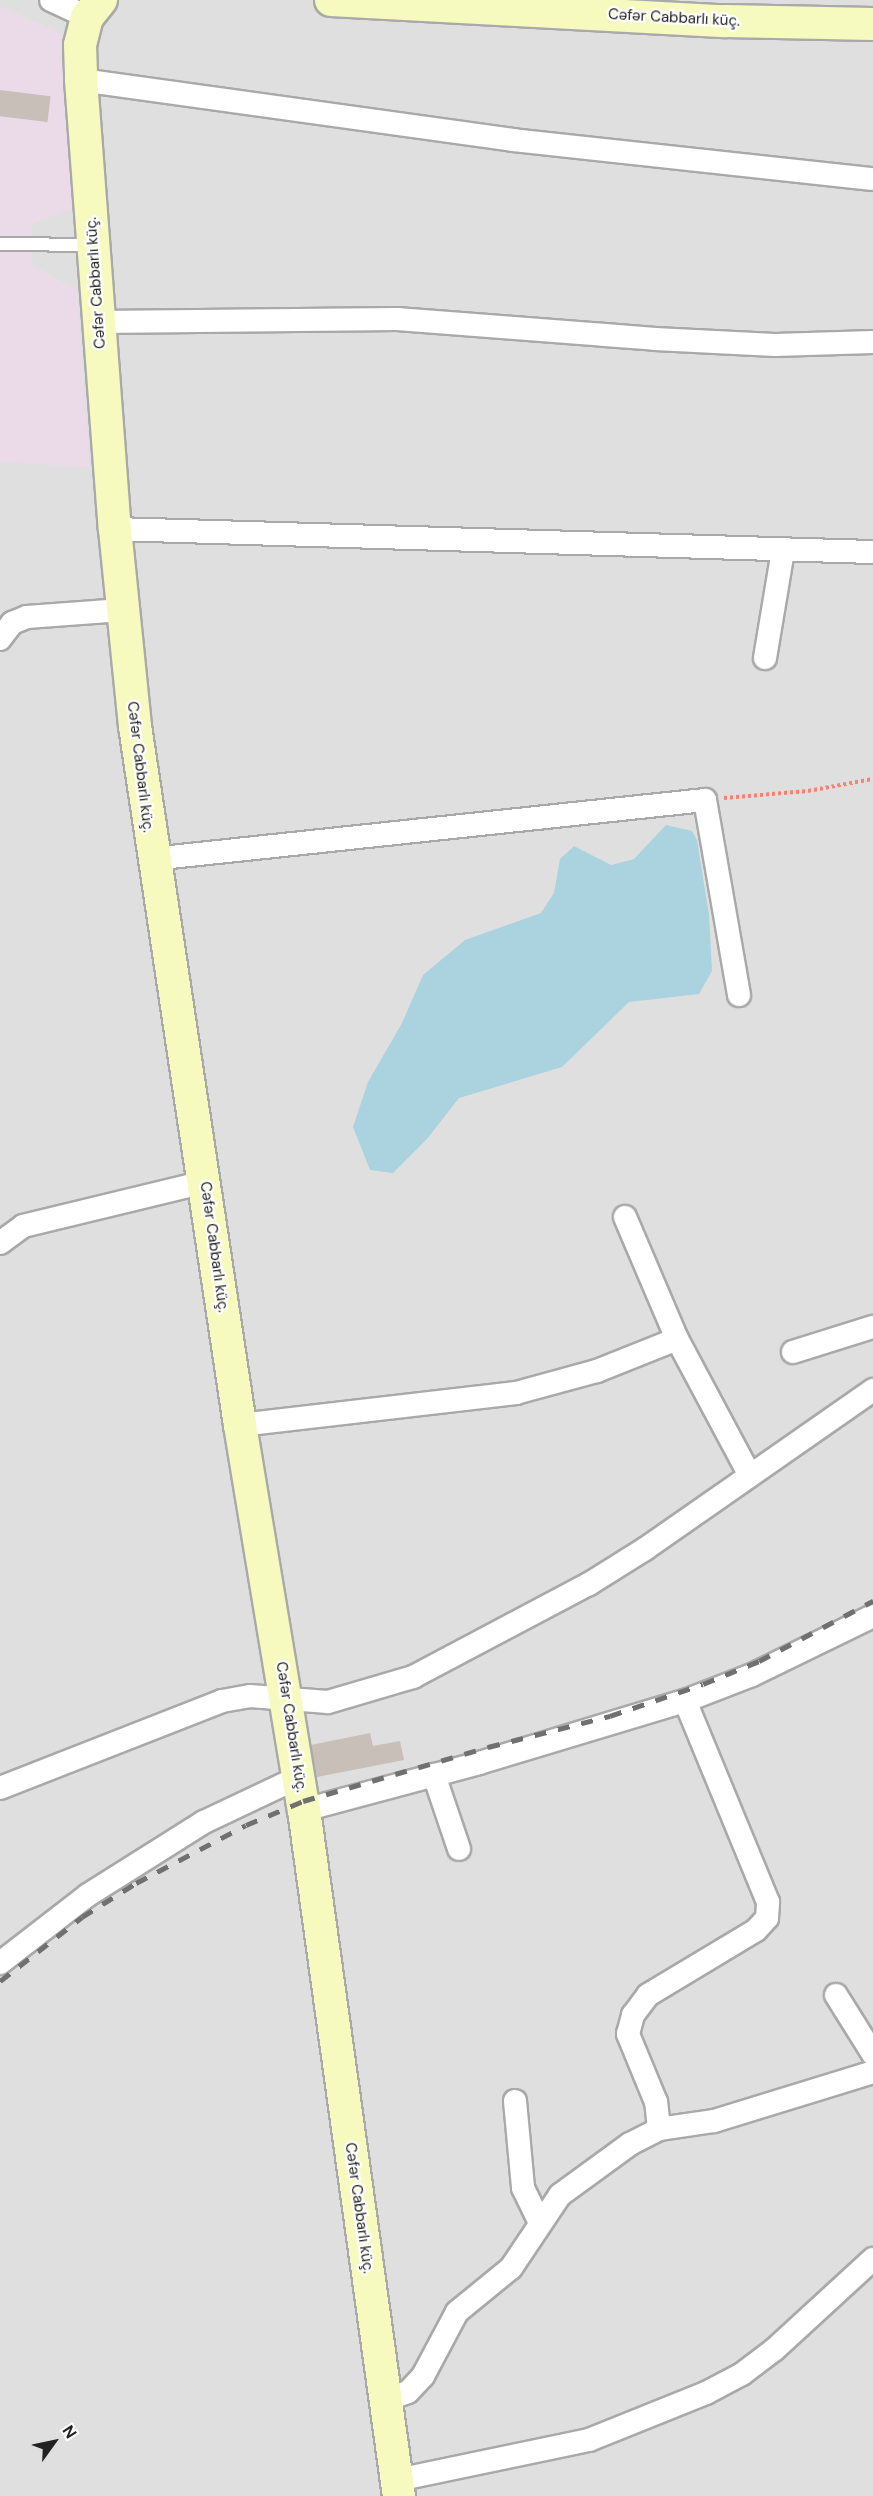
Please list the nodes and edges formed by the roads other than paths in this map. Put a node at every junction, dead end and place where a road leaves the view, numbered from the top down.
1 (51, 0) edge
2 (331, 0) edge
3 (399, 2) edge
4 (94, 9) edge
5 (871, 21) edge
6 (81, 80) junction
7 (871, 178) dead end
8 (0, 244) edge
9 (93, 245) junction
10 (99, 322) junction
11 (873, 342) edge
12 (114, 529) junction
13 (783, 550) junction
14 (873, 552) edge
15 (122, 610) junction
16 (0, 639) edge
17 (765, 658) dead end
18 (152, 859) junction
19 (739, 995) dead end
20 (205, 1182) junction
21 (626, 1217) dead end
22 (0, 1243) edge
23 (873, 1327) edge
24 (677, 1339) junction
25 (793, 1352) dead end
26 (873, 1390) edge
27 (240, 1425) junction
28 (749, 1474) junction
29 (869, 1626) edge
30 (287, 1699) junction
31 (685, 1701) junction
32 (434, 1775) junction
33 (299, 1777) junction
34 (0, 1788) edge
35 (304, 1810) junction
36 (459, 1849) dead end
37 (0, 1963) edge
38 (836, 1995) dead end
39 (872, 2066) edge
40 (515, 2101) dead end
41 (659, 2128) junction
42 (539, 2221) junction
43 (873, 2259) edge
44 (386, 2400) junction
45 (398, 2488) edge

1 - 4 street
2 - 3 street, Cəfər Cabbarlı küç.
3 - 5 street, Cəfər Cabbarlı küç.
4 - 6 street, Cəfər Cabbarlı küç.
6 - 7 street
6 - 9 street, Cəfər Cabbarlı küç.
8 - 9 lane
9 - 10 street, Cəfər Cabbarlı küç.
10 - 11 street
10 - 12 street, Cəfər Cabbarlı küç.
12 - 13 street
12 - 15 street, Cəfər Cabbarlı küç.
13 - 14 street
13 - 17 street
15 - 16 street
15 - 18 street, Cəfər Cabbarlı küç.
18 - 19 street
18 - 20 street, Cəfər Cabbarlı küç.
20 - 22 street
20 - 27 street, Cəfər Cabbarlı küç.
21 - 24 street
23 - 25 street
24 - 27 street
24 - 28 street
26 - 28 street
27 - 30 street, Cəfər Cabbarlı küç.
28 - 30 street
29 - 31 street
30 - 33 street, Cəfər Cabbarlı küç.
30 - 34 street
31 - 32 street
31 - 41 street
32 - 35 street
32 - 36 street
33 - 35 street, Cəfər Cabbarlı küç.
33 - 37 street
35 - 44 street, Cəfər Cabbarlı küç.
38 - 39 street
39 - 41 street
40 - 42 street
41 - 42 street
42 - 44 street
43 - 45 street
44 - 45 street, Cəfər Cabbarlı küç.

